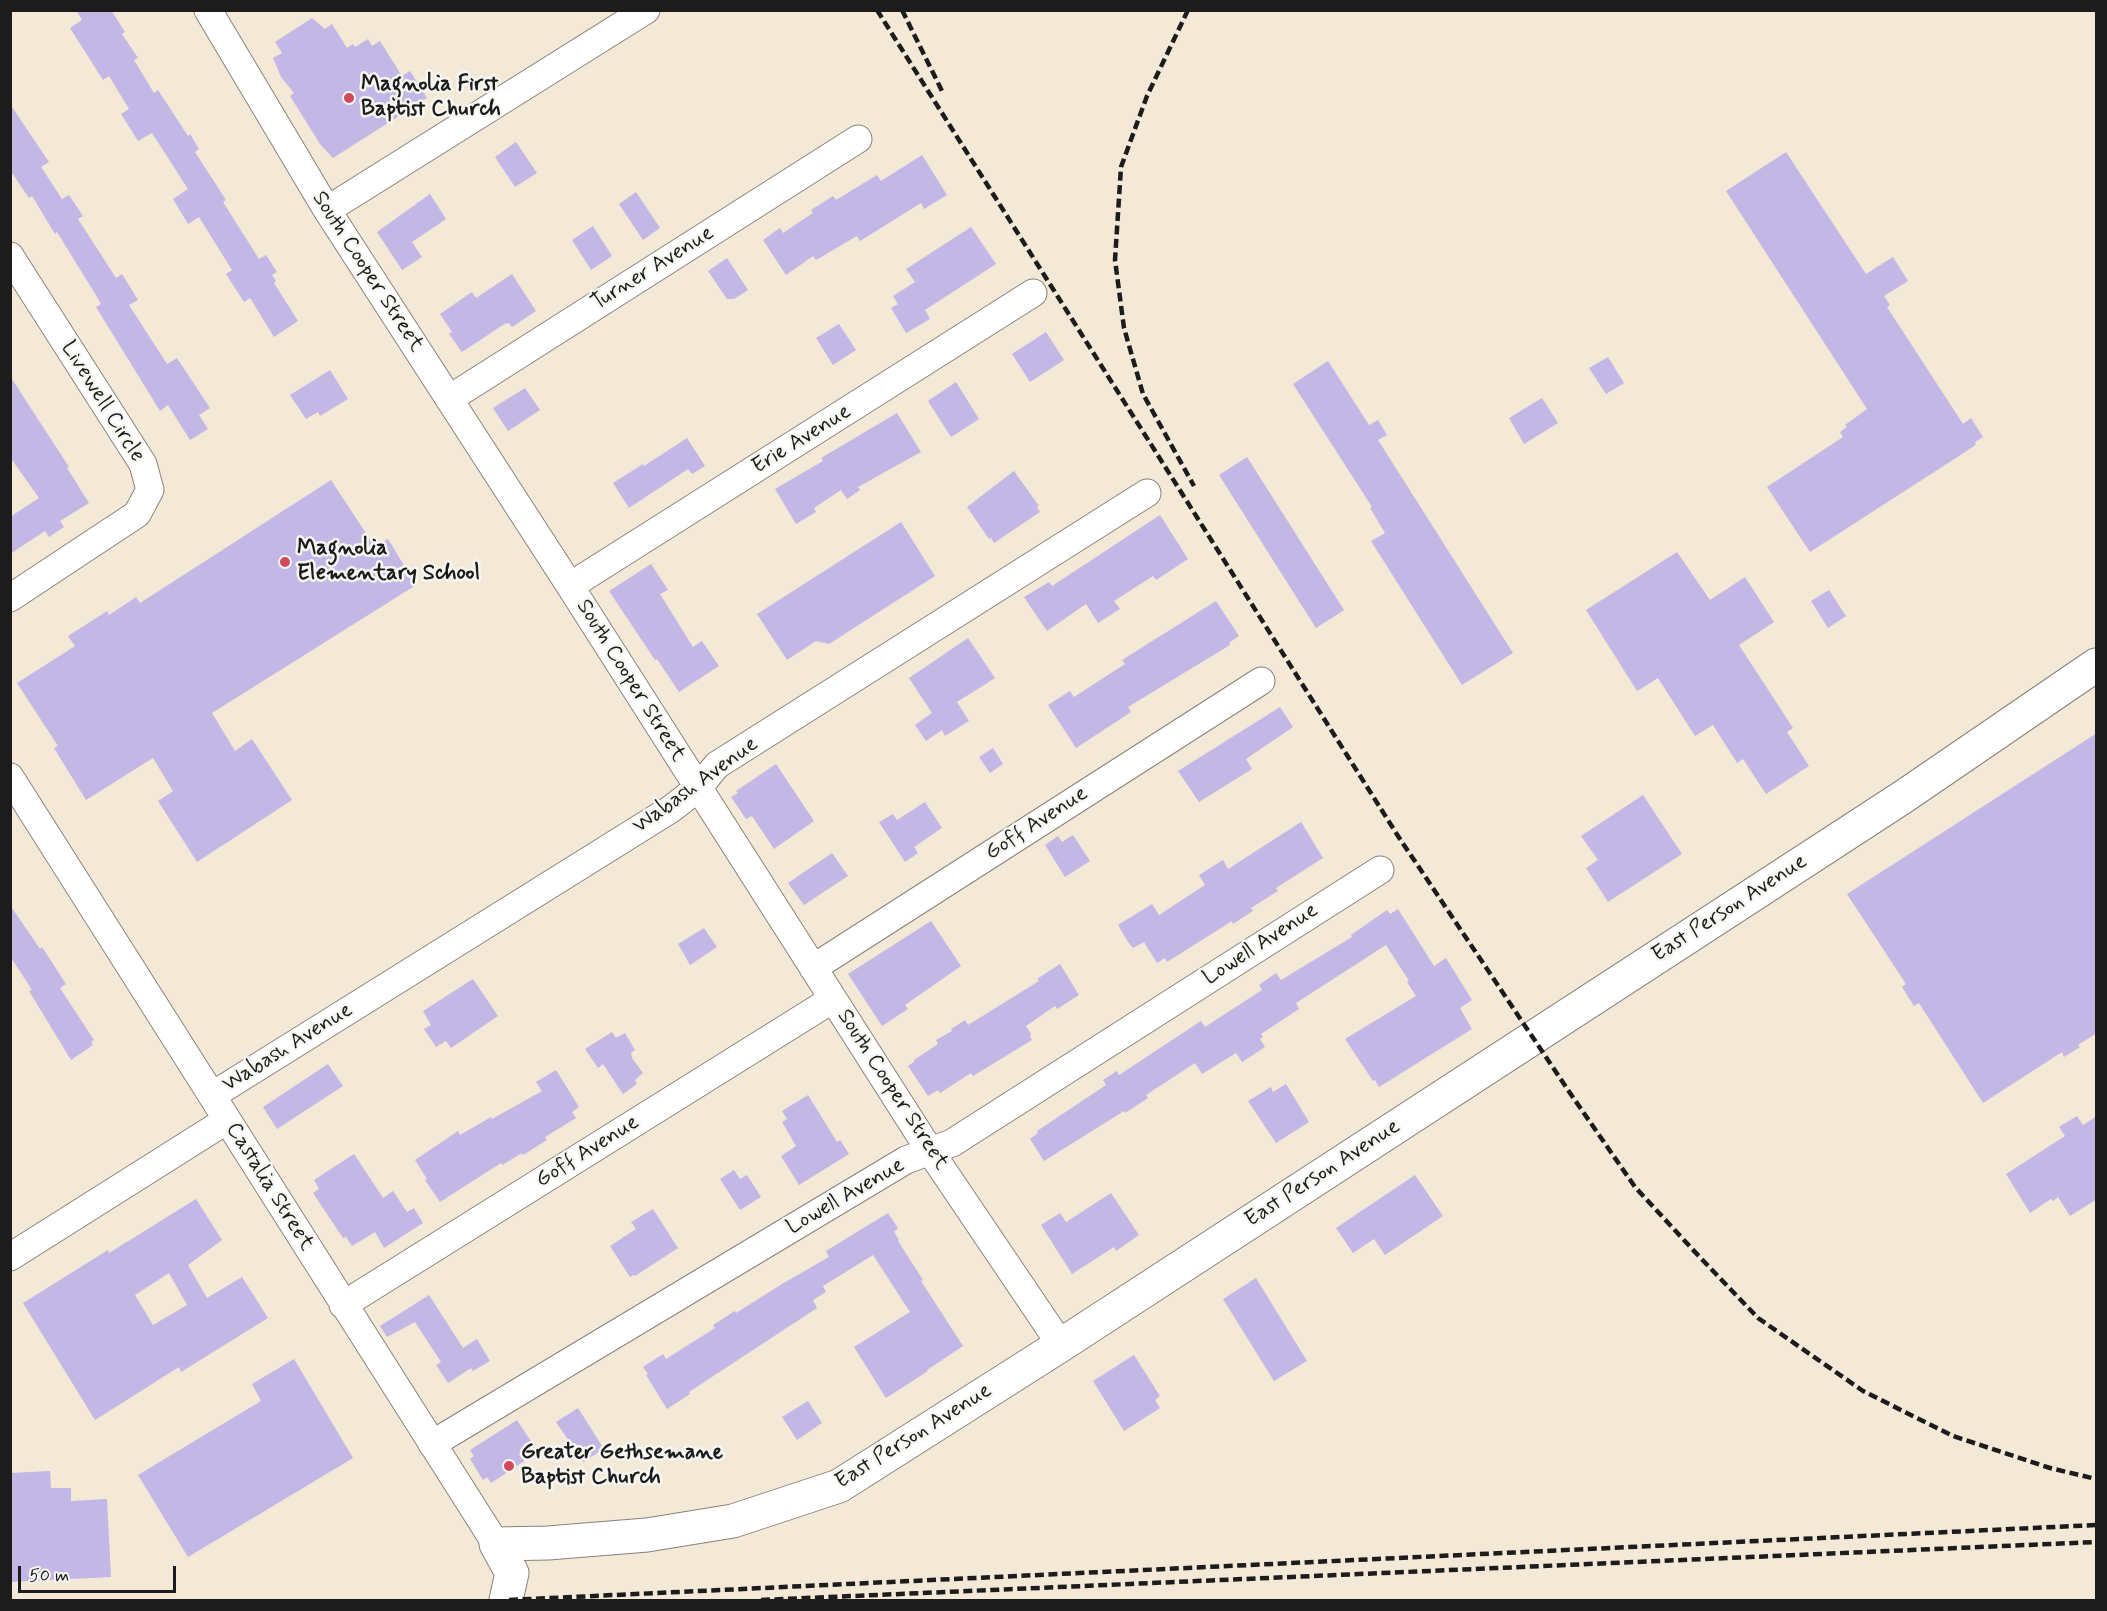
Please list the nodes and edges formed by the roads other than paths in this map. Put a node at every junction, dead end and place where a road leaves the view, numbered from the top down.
1 (646, 10) edge
2 (212, 12) edge
3 (858, 139) dead end
4 (327, 210) junction
5 (10, 256) edge
6 (1034, 293) dead end
7 (449, 399) junction
8 (1147, 493) dead end
9 (570, 586) junction
10 (10, 598) edge
11 (2097, 665) edge
12 (1261, 681) dead end
13 (10, 777) edge
14 (698, 788) junction
15 (1380, 870) dead end
16 (813, 968) junction
17 (833, 999) junction
18 (213, 1095) junction
19 (227, 1120) junction
20 (930, 1151) junction
21 (10, 1257) edge
22 (343, 1305) junction
23 (1061, 1345) junction
24 (432, 1444) junction
25 (496, 1544) junction
26 (506, 1600) edge

1 - 4 street
2 - 4 street, South Cooper Street
3 - 7 street, Turner Avenue
4 - 7 street, South Cooper Street
5 - 10 street, Livewell Circle
6 - 9 street, Erie Avenue
7 - 9 street, South Cooper Street
8 - 14 street, Wabash Avenue
9 - 14 street, South Cooper Street
11 - 23 main road, East Person Avenue
12 - 16 street, Goff Avenue
13 - 18 street, Castalia Street
14 - 16 street, South Cooper Street
14 - 18 street, Wabash Avenue
15 - 20 street, Lowell Avenue
16 - 17 street, South Cooper Street
17 - 20 street, South Cooper Street
17 - 22 street, Goff Avenue
18 - 19 street, Castalia Street
19 - 21 street, Wabash Avenue
19 - 22 street, Castalia Street
20 - 23 street, South Cooper Street
20 - 24 street, Lowell Avenue
22 - 24 street, Castalia Street
23 - 25 main road, East Person Avenue
24 - 25 street, Castalia Street
25 - 26 main road, Castalia Street

